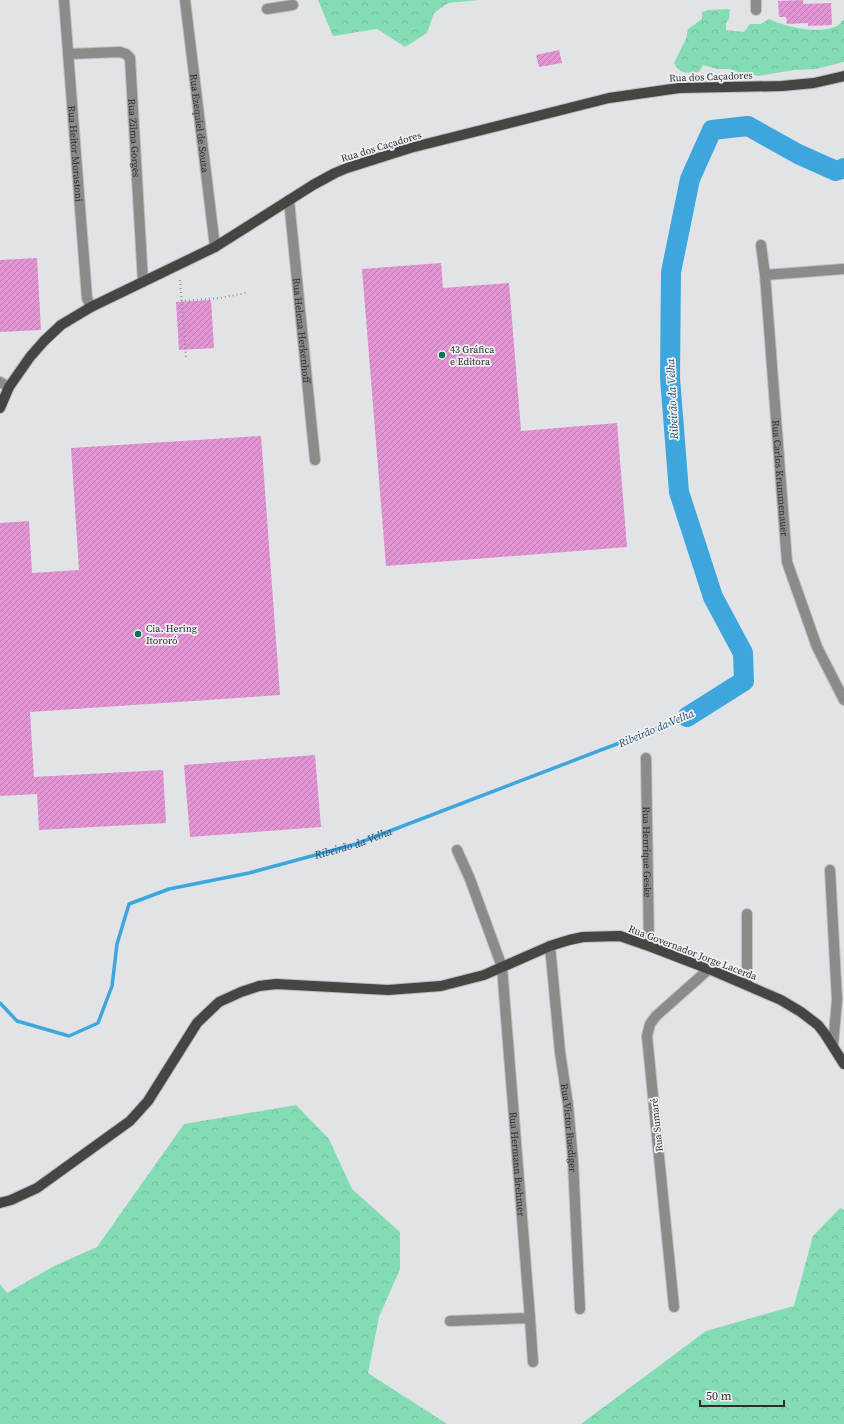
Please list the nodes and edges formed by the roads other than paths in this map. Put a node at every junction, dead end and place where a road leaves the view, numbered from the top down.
1 (64, 0) edge
2 (185, 0) edge
3 (293, 5) dead end
4 (267, 9) dead end
5 (68, 54) junction
6 (844, 76) edge
7 (290, 200) junction
8 (760, 245) dead end
9 (215, 247) junction
10 (844, 269) edge
11 (765, 275) junction
12 (143, 282) junction
13 (91, 307) junction
14 (5, 384) edge
15 (0, 408) edge
16 (315, 460) dead end
17 (844, 700) edge
18 (646, 758) dead end
19 (457, 850) dead end
20 (830, 870) dead end
21 (747, 914) dead end
22 (550, 946) junction
23 (649, 946) junction
24 (502, 967) junction
25 (709, 970) junction
26 (747, 985) junction
27 (833, 1046) junction
28 (844, 1064) edge
29 (0, 1203) edge
30 (674, 1307) dead end
31 (580, 1309) dead end
32 (530, 1318) junction
33 (450, 1321) dead end
34 (533, 1362) dead end

1 - 5 street, Rua Heitor Morastoni
2 - 9 street, Rua Ezequiel de Souza
3 - 4 street
5 - 12 street, Rua Zilma Gorges
5 - 13 street, Rua Heitor Morastoni
6 - 7 main road, Rua dos Caçadores
7 - 9 main road, Rua dos Caçadores
7 - 16 street, Rua Helena Herkenhoff
8 - 11 street, Rua Carlos Krummenauer
9 - 12 main road, Rua dos Caçadores
10 - 11 street
11 - 17 street, Rua Carlos Krummenauer
12 - 13 main road, Rua dos Caçadores
13 - 14 main road, Rua dos Caçadores
14 - 15 main road, Rua dos Caçadores
18 - 23 street, Rua Henrique Geske
19 - 24 street, Rua Hermann Brehmer
20 - 27 street
21 - 26 street
22 - 23 main road, Rua Governador Jorge Lacerda
22 - 24 main road, Rua Governador Jorge Lacerda
22 - 31 street, Rua Victor Ruediger
23 - 25 main road, Rua Governador Jorge Lacerda
24 - 29 main road, Rua Governador Jorge Lacerda
24 - 32 street, Rua Hermann Brehmer
25 - 26 main road, Rua Governador Jorge Lacerda
25 - 30 street, Rua Sumaré
26 - 27 main road, Rua Governador Jorge Lacerda
27 - 28 main road, Rua Governador Jorge Lacerda
32 - 33 street
32 - 34 street, Rua Hermann Brehmer

